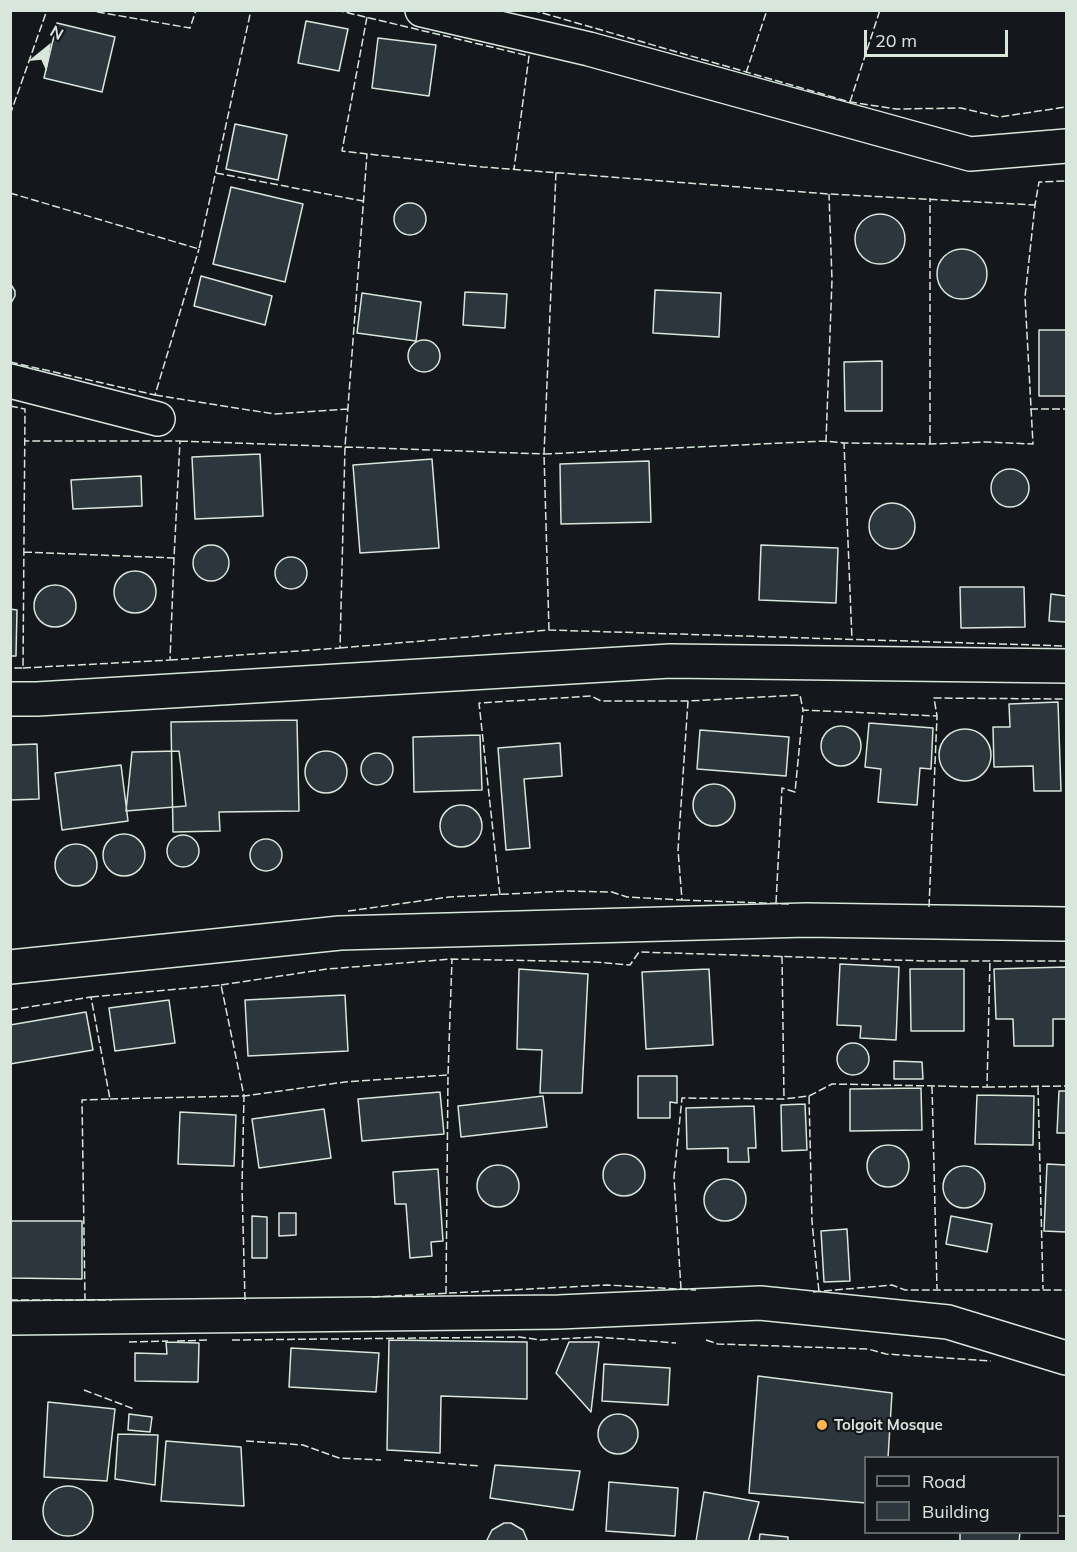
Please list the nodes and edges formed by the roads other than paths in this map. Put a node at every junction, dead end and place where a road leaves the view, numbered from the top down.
1 (422, 10) edge
2 (1066, 146) edge
3 (10, 381) edge
4 (158, 419) dead end
5 (1066, 666) edge
6 (10, 699) edge
7 (1066, 924) edge
8 (10, 967) edge
9 (10, 1318) edge
10 (1066, 1358) edge

1 - 2 street
3 - 4 street
5 - 6 street
7 - 8 street
9 - 10 street

